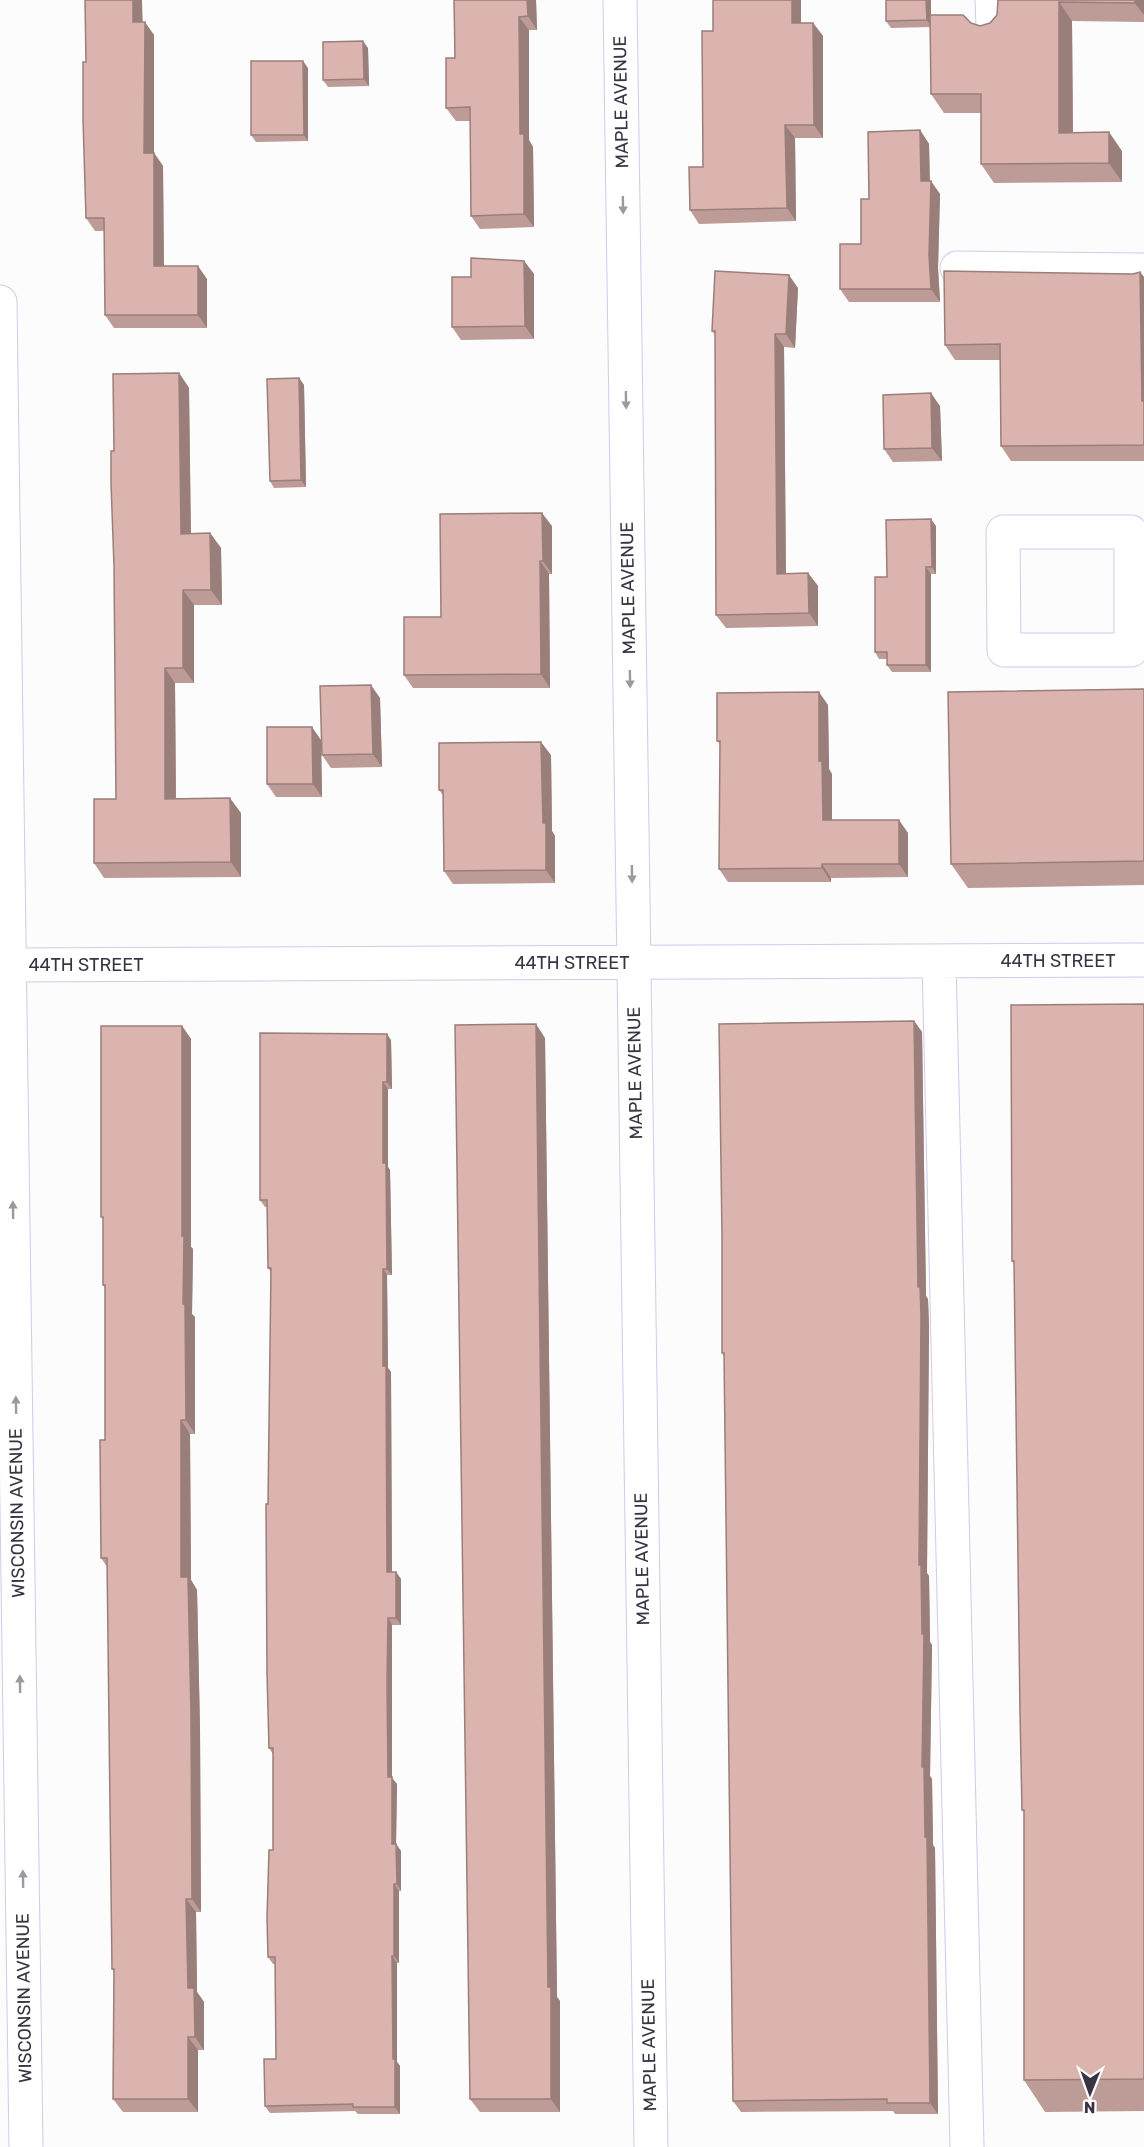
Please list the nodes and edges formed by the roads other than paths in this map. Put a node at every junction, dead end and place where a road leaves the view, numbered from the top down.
1 (620, 0) edge
2 (957, 268) dead end
3 (1144, 270) edge
4 (0, 302) edge
5 (1138, 600) edge
6 (1144, 960) edge
7 (939, 961) junction
8 (634, 963) junction
9 (5, 965) edge
10 (26, 2147) edge
11 (651, 2147) edge
12 (967, 2147) edge

1 -> 8 street, MAPLE AVENUE
2 - 3 street
4 - 9 street, WISCONSIN AVENUE
5 - 5 street
6 - 7 street, 44TH STREET
7 - 8 street, 44TH STREET
7 - 12 street
8 - 9 street, 44TH STREET
8 - 11 street, MAPLE AVENUE
10 -> 9 street, WISCONSIN AVENUE

